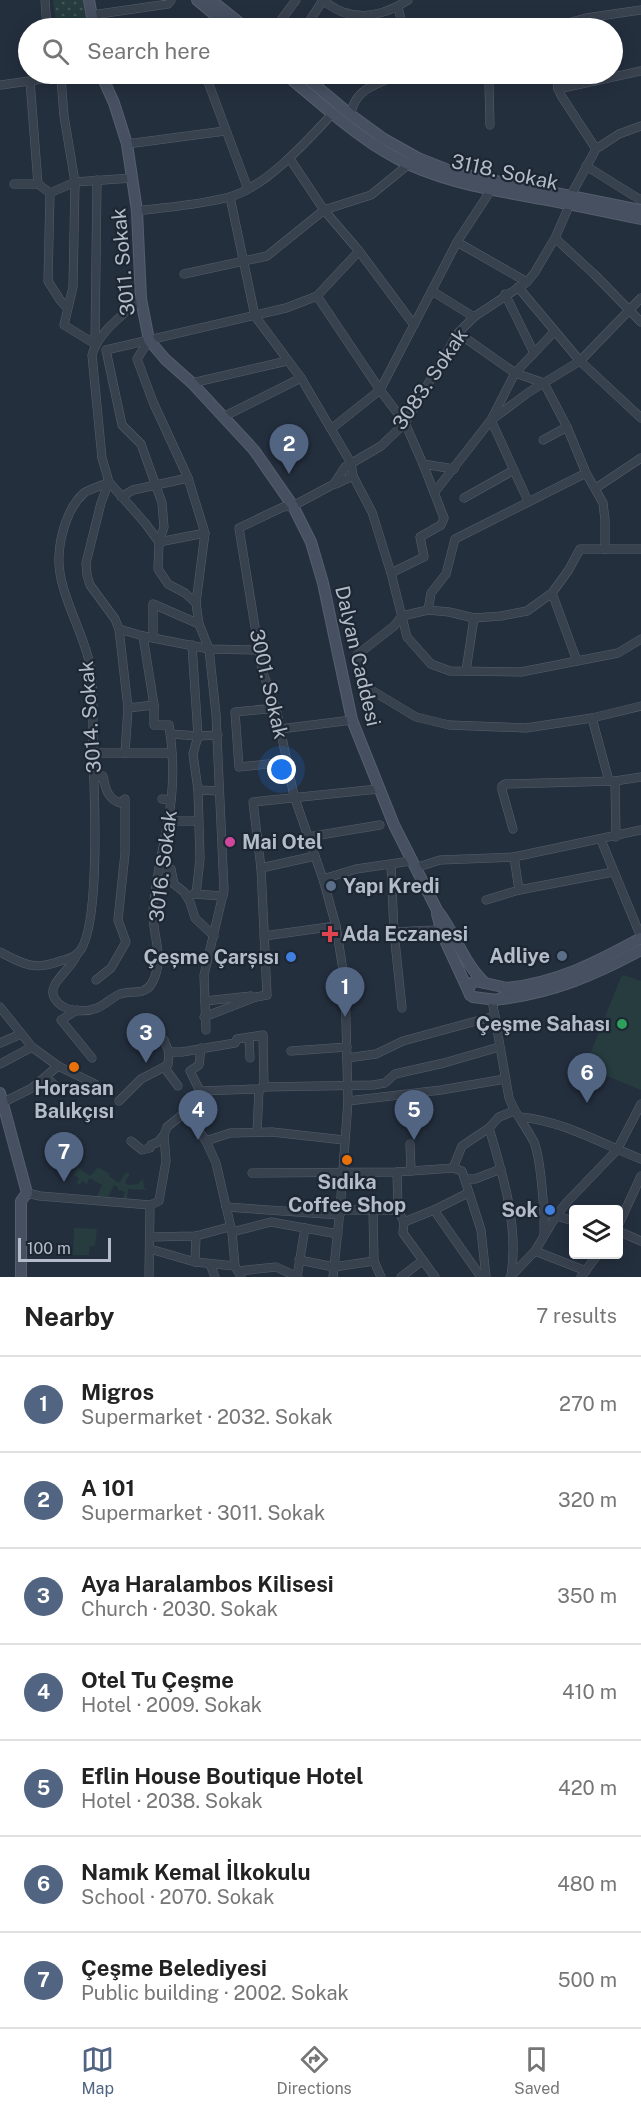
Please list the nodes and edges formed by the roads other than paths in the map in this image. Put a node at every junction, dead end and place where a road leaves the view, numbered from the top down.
1 (45, 0) edge
2 (171, 0) edge
3 (197, 0) edge
4 (211, 0) edge
5 (296, 0) edge
6 (323, 0) edge
7 (408, 0) edge
8 (91, 5) edge
9 (398, 6) junction
10 (641, 10) edge
11 (46, 18) edge
12 (219, 18) edge
13 (234, 18) edge
14 (282, 18) edge
15 (311, 18) edge
16 (401, 18) edge
17 (586, 18) edge
18 (641, 70) edge
19 (623, 74) edge
20 (18, 83) edge
21 (30, 84) edge
22 (62, 84) edge
23 (106, 84) edge
24 (209, 84) edge
25 (297, 84) edge
26 (314, 84) edge
27 (380, 84) edge
28 (489, 84) edge
29 (557, 84) edge
30 (580, 84) edge
31 (1, 85) edge
32 (558, 89) junction
33 (333, 113) junction
34 (351, 115) junction
35 (490, 125) dead end
36 (641, 126) edge
37 (225, 131) junction
38 (128, 144) junction
39 (596, 149) junction
40 (290, 159) junction
41 (409, 164) junction
42 (586, 166) junction
43 (132, 178) junction
44 (97, 180) junction
45 (75, 182) junction
46 (14, 184) dead end
47 (38, 184) junction
48 (248, 189) junction
49 (490, 190) junction
50 (50, 193) junction
51 (230, 197) junction
52 (641, 199) edge
53 (571, 200) junction
54 (324, 210) junction
55 (641, 210) edge
56 (137, 211) junction
57 (641, 219) edge
58 (555, 238) junction
59 (457, 242) junction
60 (359, 251) junction
61 (245, 261) junction
62 (184, 274) dead end
63 (527, 282) junction
64 (518, 287) junction
65 (432, 291) junction
66 (505, 294) junction
67 (317, 296) junction
68 (641, 298) edge
69 (141, 299) junction
70 (67, 308) junction
71 (630, 311) junction
72 (255, 316) junction
73 (474, 317) junction
74 (641, 322) edge
75 (414, 325) junction
76 (554, 332) junction
77 (458, 333) junction
78 (149, 340) junction
79 (95, 344) junction
80 (534, 353) junction
81 (287, 361) junction
82 (580, 361) junction
83 (515, 373) junction
84 (301, 378) junction
85 (192, 383) junction
86 (544, 383) junction
87 (380, 390) junction
88 (223, 417) junction
89 (641, 418) edge
90 (491, 420) junction
91 (405, 423) junction
92 (567, 428) junction
93 (331, 429) junction
94 (543, 440) dead end
95 (641, 458) edge
96 (351, 463) junction
97 (423, 464) junction
98 (454, 469) junction
99 (514, 470) junction
100 (586, 473) junction
101 (353, 476) junction
102 (188, 478) junction
103 (109, 482) junction
104 (334, 484) junction
105 (157, 486) junction
106 (596, 488) junction
107 (434, 493) junction
108 (121, 497) junction
109 (464, 498) dead end
110 (528, 501) junction
111 (293, 506) junction
112 (239, 528) joint
113 (205, 533) junction
114 (159, 542) junction
115 (605, 549) junction
116 (641, 549) edge
117 (391, 573) junction
118 (552, 592) junction
119 (196, 603) junction
120 (428, 610) junction
121 (402, 616) junction
122 (474, 618) junction
123 (199, 624) junction
124 (118, 629) junction
125 (143, 636) junction
126 (153, 638) junction
127 (641, 639) edge
128 (192, 645) junction
129 (209, 649) junction
130 (258, 650) junction
131 (577, 661) junction
132 (466, 671) junction
133 (361, 684) junction
134 (344, 685) junction
135 (154, 705) junction
136 (641, 706) edge
137 (128, 708) junction
138 (276, 708) junction
139 (592, 718) junction
140 (352, 720) junction
141 (280, 729) junction
142 (171, 734) junction
143 (218, 735) junction
144 (198, 736) junction
145 (93, 753) junction
146 (125, 753) junction
147 (172, 753) junction
148 (287, 762) junction
149 (641, 777) edge
150 (94, 778) junction
151 (612, 781) junction
152 (378, 789) junction
153 (198, 790) junction
154 (219, 790) junction
155 (294, 796) junction
156 (162, 799) dead end
157 (171, 800) junction
158 (168, 821) junction
159 (198, 821) junction
160 (380, 825) dead end
161 (513, 829) dead end
162 (641, 830) edge
163 (308, 837) junction
164 (616, 837) junction
165 (602, 840) junction
166 (315, 856) junction
167 (514, 857) junction
168 (391, 865) junction
169 (413, 865) junction
170 (160, 867) junction
171 (261, 868) junction
172 (613, 873) junction
173 (323, 879) junction
174 (519, 890) junction
175 (185, 894) junction
176 (196, 894) junction
177 (224, 896) junction
178 (486, 900) dead end
179 (437, 910) junction
180 (336, 926) junction
181 (436, 930) dead end
182 (394, 932) junction
183 (214, 936) junction
184 (264, 936) junction
185 (641, 938) edge
186 (641, 950) edge
187 (0, 952) edge
188 (77, 954) junction
189 (96, 980) dead end
190 (485, 983) junction
191 (468, 990) junction
192 (500, 995) junction
193 (256, 997) junction
194 (205, 1001) junction
195 (0, 1007) edge
196 (402, 1008) dead end
197 (77, 1010) junction
198 (495, 1016) junction
199 (204, 1017) junction
200 (206, 1030) dead end
201 (21, 1034) junction
202 (249, 1038) junction
203 (164, 1040) dead end
204 (0, 1043) edge
205 (32, 1047) junction
206 (347, 1047) junction
207 (499, 1047) junction
208 (201, 1048) junction
209 (291, 1051) dead end
210 (169, 1052) junction
211 (92, 1058) dead end
212 (250, 1058) dead end
213 (347, 1058) junction
214 (0, 1064) edge
215 (57, 1066) junction
216 (164, 1067) junction
217 (46, 1077) junction
218 (505, 1079) junction
219 (95, 1084) dead end
220 (178, 1086) dead end
221 (347, 1087) junction
222 (262, 1088) junction
223 (61, 1091) dead end
224 (1, 1098) edge
225 (119, 1101) dead end
226 (348, 1101) junction
227 (641, 1104) edge
228 (514, 1111) junction
229 (520, 1118) junction
230 (489, 1128) junction
231 (257, 1132) junction
232 (164, 1135) junction
233 (344, 1140) junction
234 (131, 1141) dead end
235 (206, 1141) junction
236 (410, 1144) dead end
237 (617, 1150) junction
238 (641, 1159) edge
239 (453, 1168) junction
240 (501, 1169) junction
241 (411, 1171) junction
242 (344, 1172) junction
243 (397, 1172) junction
244 (252, 1173) dead end
245 (641, 1176) edge
246 (466, 1179) junction
247 (468, 1193) junction
248 (25, 1196) junction
249 (150, 1205) junction
250 (226, 1207) junction
251 (398, 1210) junction
252 (434, 1210) junction
253 (373, 1211) junction
254 (340, 1213) junction
255 (556, 1216) junction
256 (623, 1217) edge
257 (569, 1220) edge
258 (404, 1222) junction
259 (305, 1228) junction
260 (231, 1229) junction
261 (623, 1232) edge
262 (338, 1234) junction
263 (544, 1235) junction
264 (196, 1236) junction
265 (150, 1237) junction
266 (641, 1241) edge
267 (150, 1249) junction
268 (535, 1251) junction
269 (594, 1259) edge
270 (299, 1260) junction
271 (422, 1261) junction
272 (195, 1262) junction
273 (374, 1262) junction
274 (210, 1264) junction
275 (521, 1265) junction
276 (334, 1267) junction
277 (238, 1271) edge
278 (584, 1274) edge
279 (21, 1277) edge
280 (26, 1277) edge
281 (149, 1277) edge
282 (215, 1277) edge
283 (298, 1277) edge
284 (333, 1277) edge
285 (381, 1277) edge
286 (400, 1277) edge
287 (435, 1277) edge
288 (481, 1277) edge
289 (486, 1277) edge
290 (510, 1277) edge
291 (516, 1277) edge

1 - 11 street
2 - 8 street
3 - 12 main road
4 - 13 main road
5 - 14 street
6 - 9 street
6 - 15 street
7 - 9 street
9 - 16 street
10 - 17 street
18 - 19 street
20 - 31 street
21 - 47 street
22 - 45 street
23 - 38 main road, 3011. Sokak
24 - 37 street
25 - 33 main road, 3118. Sokak
26 - 34 main road, 3118. Sokak
27 - 34 street
28 - 35 street
29 - 32 street
30 - 32 street
32 - 39 street
33 - 40 street
33 - 41 main road, 3118. Sokak
34 - 53 main road, 3118. Sokak
36 - 39 street
37 - 38 street
37 - 48 street
38 - 43 main road, 3011. Sokak
39 - 42 street, 3083. Sokak
40 - 48 street
40 - 54 street
41 - 49 main road, 3118. Sokak
41 - 54 street
42 - 52 street
42 - 53 street, 3083. Sokak
43 - 44 street
43 - 56 main road, 3011. Sokak
44 - 45 street
44 - 79 street
45 - 50 street
45 - 70 street
46 - 47 street
47 - 50 street
48 - 51 street
49 - 53 main road, 3118. Sokak
49 - 59 street
50 - 70 street
51 - 56 street
51 - 61 street
53 - 55 main road, 3118. Sokak
53 - 57 main road, 3118. Sokak
53 - 58 street, 3083. Sokak
54 - 60 street
54 - 61 street
56 - 69 main road, 3011. Sokak
58 - 63 street, 3083. Sokak
58 - 71 street
59 - 63 street
59 - 65 street
60 - 67 street
60 - 75 street
61 - 62 street
61 - 72 street
63 - 64 street, 3083. Sokak
64 - 66 street, 3083. Sokak
64 - 76 street
65 - 73 street
65 - 75 street
66 - 73 street, 3083. Sokak
66 - 80 street
67 - 72 street
67 - 87 street
68 - 71 street
69 - 78 main road, 3011. Sokak
69 - 79 street
70 - 79 street
71 - 74 street
71 - 82 street
72 - 78 street
72 - 81 street
73 - 77 street, 3083. Sokak
75 - 87 street
76 - 80 street
76 - 82 street
77 - 83 street
77 - 91 street, 3083. Sokak
78 - 85 main road, 3011. Sokak
78 - 102 street
78 - 105 street
79 - 103 street
80 - 83 street
81 - 84 street
81 - 85 street
82 - 86 street
82 - 89 street
83 - 86 street
83 - 90 street
84 - 88 street
84 - 93 street
85 - 88 main road, 3011. Sokak
86 - 90 street
86 - 92 street
87 - 91 street
87 - 93 street
88 - 111 main road, 3011. Sokak
90 - 98 street
90 - 99 street
91 - 96 street, 3083. Sokak
91 - 97 street
92 - 94 street
92 - 100 street
93 - 96 street
95 - 106 street
96 - 101 street
96 - 104 street, 3083. Sokak
97 - 98 street
97 - 107 street
98 - 107 street
99 - 109 street
99 - 110 street
100 - 106 street
100 - 110 street
101 - 104 street
101 - 117 street
102 - 105 street
102 - 113 street
103 - 108 street
103 - 124 street
103 - 145 street, 3014. Sokak
104 - 111 street, 3083. Sokak
105 - 108 street
105 - 114 street
106 - 115 street
107 - 117 street
108 - 114 street
110 - 120 street
111 - 112 street, 3083. Sokak
111 - 134 main road, Dalyan Caddesi
112 - 130 street, 3001. Sokak
113 - 114 street
113 - 119 street
114 - 119 street
115 - 116 street
115 - 118 street
117 - 121 street
118 - 122 street
118 - 131 street
119 - 123 street
120 - 121 street
120 - 122 street
121 - 132 street
121 - 133 street
122 - 132 street
123 - 126 street
123 - 129 street
124 - 125 street
124 - 137 street
125 - 126 street
125 - 135 street
126 - 128 street
127 - 131 street
128 - 129 street
128 - 144 street
129 - 130 street
129 - 143 street
130 - 138 street, 3001. Sokak
131 - 132 street
133 - 134 street
133 - 139 street
134 - 140 main road, Dalyan Caddesi
135 - 137 street
135 - 142 street
136 - 139 street
137 - 146 street
138 - 141 street, 3001. Sokak
138 - 148 street
139 - 151 street
140 - 141 street
140 - 152 main road, Dalyan Caddesi
141 - 148 street, 3001. Sokak
142 - 144 street
142 - 147 street, 3016. Sokak
143 - 144 street
143 - 154 street
144 - 153 street
145 - 146 street
145 - 150 street, 3014. Sokak
146 - 147 street
147 - 157 street, 3016. Sokak
148 - 155 street, 3001. Sokak
149 - 151 street
150 - 188 street, 3014. Sokak
150 - 189 street
151 - 161 street
151 - 164 street
152 - 155 street
152 - 169 main road, Dalyan Caddesi
153 - 154 street
153 - 159 street
154 - 177 street
155 - 163 street, 3001. Sokak
155 - 171 street
156 - 157 street
157 - 158 street, 3016. Sokak
158 - 159 street
158 - 170 street, 3016. Sokak
159 - 176 street
160 - 163 street
162 - 164 street
163 - 166 street, 3001. Sokak
164 - 165 street
165 - 167 street
165 - 172 street
166 - 171 street
166 - 173 street, 3001. Sokak
167 - 169 street
167 - 174 street
168 - 169 street
168 - 173 street
168 - 182 street
169 - 179 main road, Dalyan Caddesi
170 - 175 street
170 - 197 street, 3016. Sokak
171 - 184 street
172 - 174 street
172 - 185 street
173 - 180 street, 3001. Sokak
174 - 178 street
175 - 176 street
175 - 183 street
176 - 177 street
177 - 183 street
179 - 190 main road
179 - 191 main road
180 - 184 street
180 - 206 street, 3001. Sokak
181 - 182 street
182 - 196 street
183 - 194 street
184 - 193 street
185 - 192 main road
186 - 192 main road
187 - 188 street
188 - 197 street
190 - 191 main road
190 - 192 main road
191 - 192 main road
192 - 198 street
193 - 194 street
193 - 199 street
194 - 199 street
195 - 201 street
197 - 211 street
198 - 207 street
198 - 213 street
199 - 200 street
201 - 204 street
201 - 205 street
202 - 208 street
202 - 212 street
202 - 222 street
203 - 210 street
205 - 214 street
205 - 215 street
206 - 209 street
206 - 213 street, 3001. Sokak
207 - 218 street
207 - 221 street
208 - 210 street
208 - 222 street
210 - 216 street
213 - 221 street, 3001. Sokak
215 - 217 street
215 - 219 street
216 - 220 street
216 - 225 street
217 - 223 street
217 - 224 street
218 - 226 street
218 - 228 street
221 - 222 street
221 - 226 street, 3001. Sokak
222 - 231 street
224 - 248 main road
226 - 233 street, 3001. Sokak
227 - 237 street
228 - 229 street
228 - 230 street
229 - 237 street
229 - 263 street
230 - 239 street
230 - 240 street
231 - 233 street
231 - 235 street
232 - 234 street
232 - 235 street
232 - 249 street
233 - 242 street, 3001. Sokak
235 - 250 street
236 - 241 street
237 - 238 street
237 - 255 street
239 - 241 street
239 - 246 street
240 - 246 street
240 - 290 street
241 - 243 street
242 - 243 street
242 - 244 street
242 - 254 street, 3001. Sokak
243 - 251 street
245 - 256 street
246 - 247 street
247 - 252 street
247 - 289 street
248 - 249 street
248 - 279 main road
248 - 280 main road
249 - 265 street
250 - 254 street
250 - 260 street
251 - 253 street
251 - 258 street
252 - 258 street
252 - 288 street
253 - 254 street
253 - 273 street
254 - 262 street, 3001. Sokak
255 - 257 street
255 - 263 street
258 - 271 street
259 - 260 street
259 - 262 street
259 - 270 street
260 - 264 street
260 - 277 street
261 - 266 street
262 - 276 street, 3001. Sokak
263 - 268 street
264 - 265 street
264 - 272 street
265 - 267 street
267 - 272 street
267 - 281 street
268 - 275 street
268 - 278 street
269 - 278 street
270 - 276 street
270 - 283 street
271 - 286 street
271 - 287 street
272 - 274 street
273 - 276 street
273 - 285 street
274 - 277 street
274 - 282 street
275 - 290 street
275 - 291 street
276 - 284 street, 3001. Sokak
277 - 283 street

